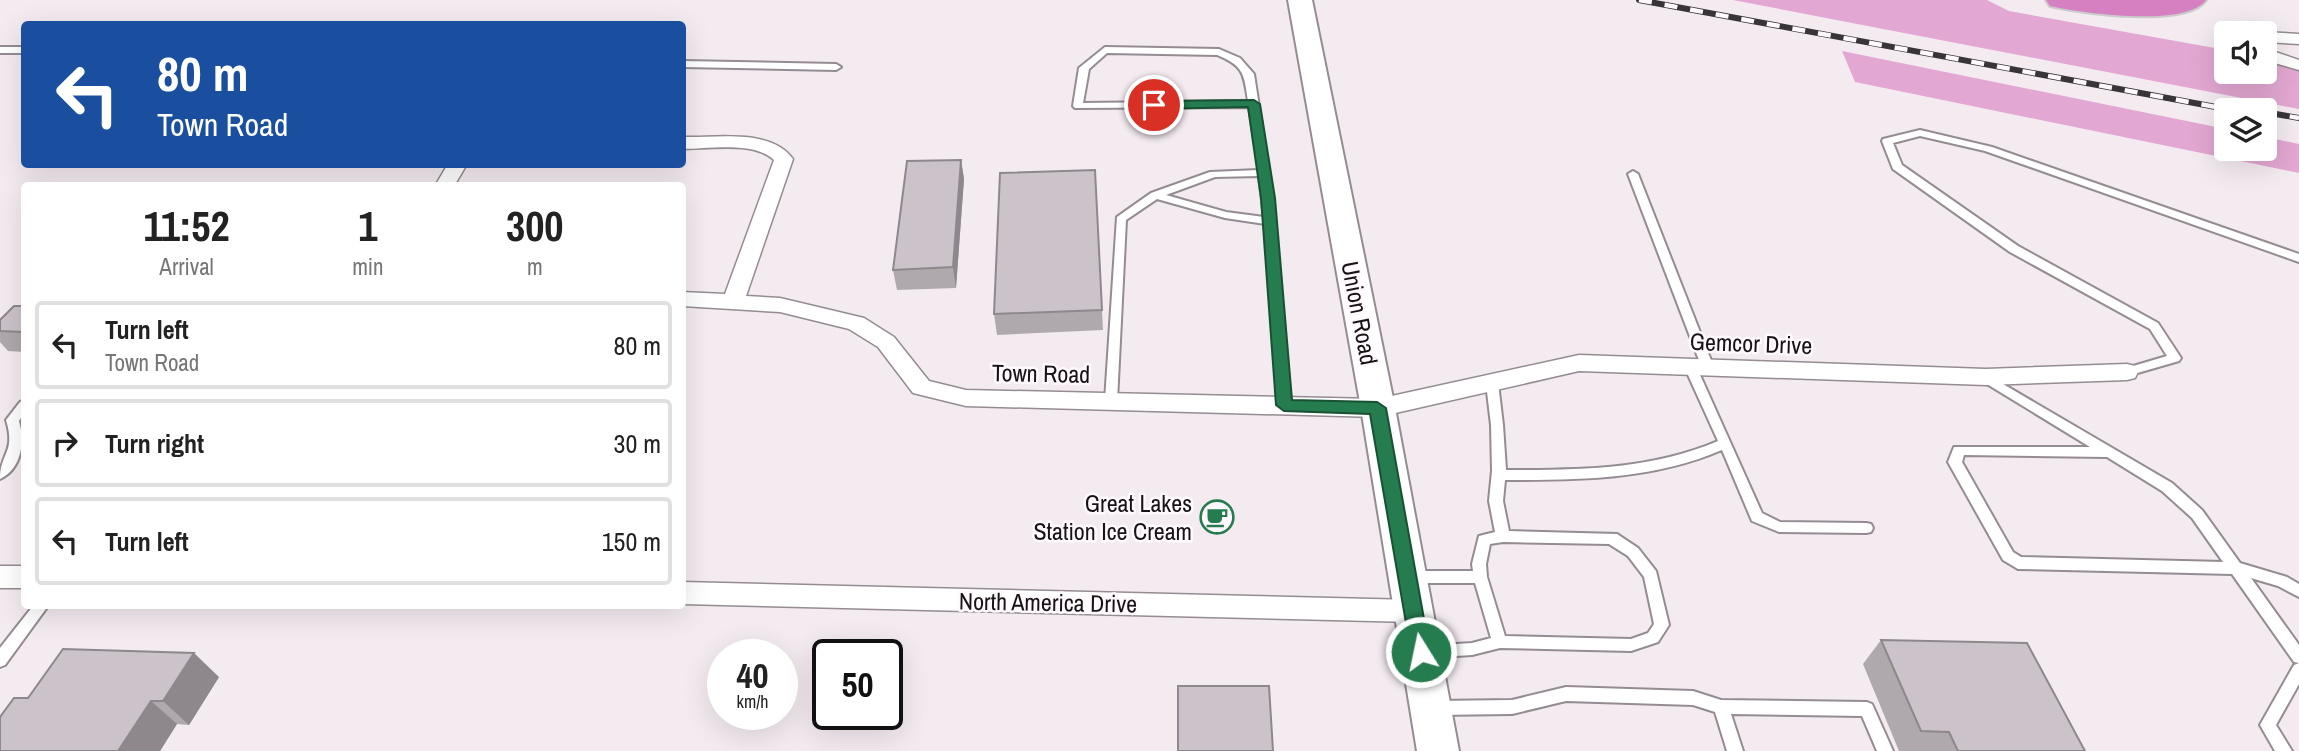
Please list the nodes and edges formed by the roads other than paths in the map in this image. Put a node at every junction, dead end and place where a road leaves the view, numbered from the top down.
1 (1300, 0) edge
2 (2060, 0) edge
3 (2192, 0) edge
4 (2277, 38) edge
5 (2299, 39) edge
6 (0, 50) edge
7 (21, 50) edge
8 (2277, 60) edge
9 (686, 64) edge
10 (2299, 65) edge
11 (836, 68) dead end
12 (1254, 104) junction
13 (686, 143) edge
14 (1264, 173) junction
15 (1633, 174) dead end
16 (1155, 195) junction
17 (1270, 221) junction
18 (2299, 258) edge
19 (686, 299) edge
20 (733, 302) junction
21 (1699, 367) junction
22 (2127, 372) joint
23 (1986, 377) junction
24 (1492, 383) junction
25 (1111, 401) junction
26 (1284, 405) junction
27 (1377, 408) junction
28 (21, 409) edge
29 (1725, 443) junction
30 (2111, 452) junction
31 (0, 474) edge
32 (1499, 475) junction
33 (1866, 528) dead end
34 (1503, 536) junction
35 (2235, 568) junction
36 (0, 577) edge
37 (1408, 577) junction
38 (21, 578) edge
39 (1480, 578) junction
40 (2299, 591) edge
41 (686, 593) edge
42 (39, 609) edge
43 (1413, 611) junction
44 (1500, 642) junction
45 (1421, 652) junction
46 (2299, 657) edge
47 (0, 660) edge
48 (2299, 670) edge
49 (1721, 707) junction
50 (1431, 708) junction
51 (1438, 751) edge
52 (1735, 751) edge
53 (1885, 751) edge
54 (2284, 751) edge

1 - 27 main road, Union Road
2 - 3 highway
4 - 5 street
6 - 7 lane
8 - 10 street
9 - 11 lane
12 - 12 lane
12 - 14 lane
13 - 20 street
14 - 16 lane
14 - 17 lane
15 - 21 lane
16 - 17 lane
16 - 25 lane
17 - 26 lane
18 - 22 lane
19 - 20 street, Town Road
20 - 25 street, Town Road
21 - 23 street, Gemcor Drive
21 - 24 street, Gemcor Drive
21 - 29 lane
22 - 23 street, Gemcor Drive
23 - 30 lane
24 - 27 street, Gemcor Drive
24 - 32 lane
25 - 26 street, Town Road
26 - 27 street, Town Road
27 - 37 main road, Union Road
28 - 31 lane
29 - 32 lane
29 - 33 lane
30 - 35 lane
30 - 35 lane
32 - 34 lane
34 - 39 lane
34 - 44 lane
35 - 40 lane
35 - 46 lane
36 - 38 street
37 - 39 lane
37 - 43 main road, Union Road
39 - 44 lane
41 - 43 street, North America Drive
42 - 47 lane
43 - 45 main road, Union Road
44 - 45 lane
45 - 50 main road, Union Road
48 - 54 lane
49 - 50 lane
49 - 52 lane
49 - 53 lane
50 - 51 main road, Union Road

